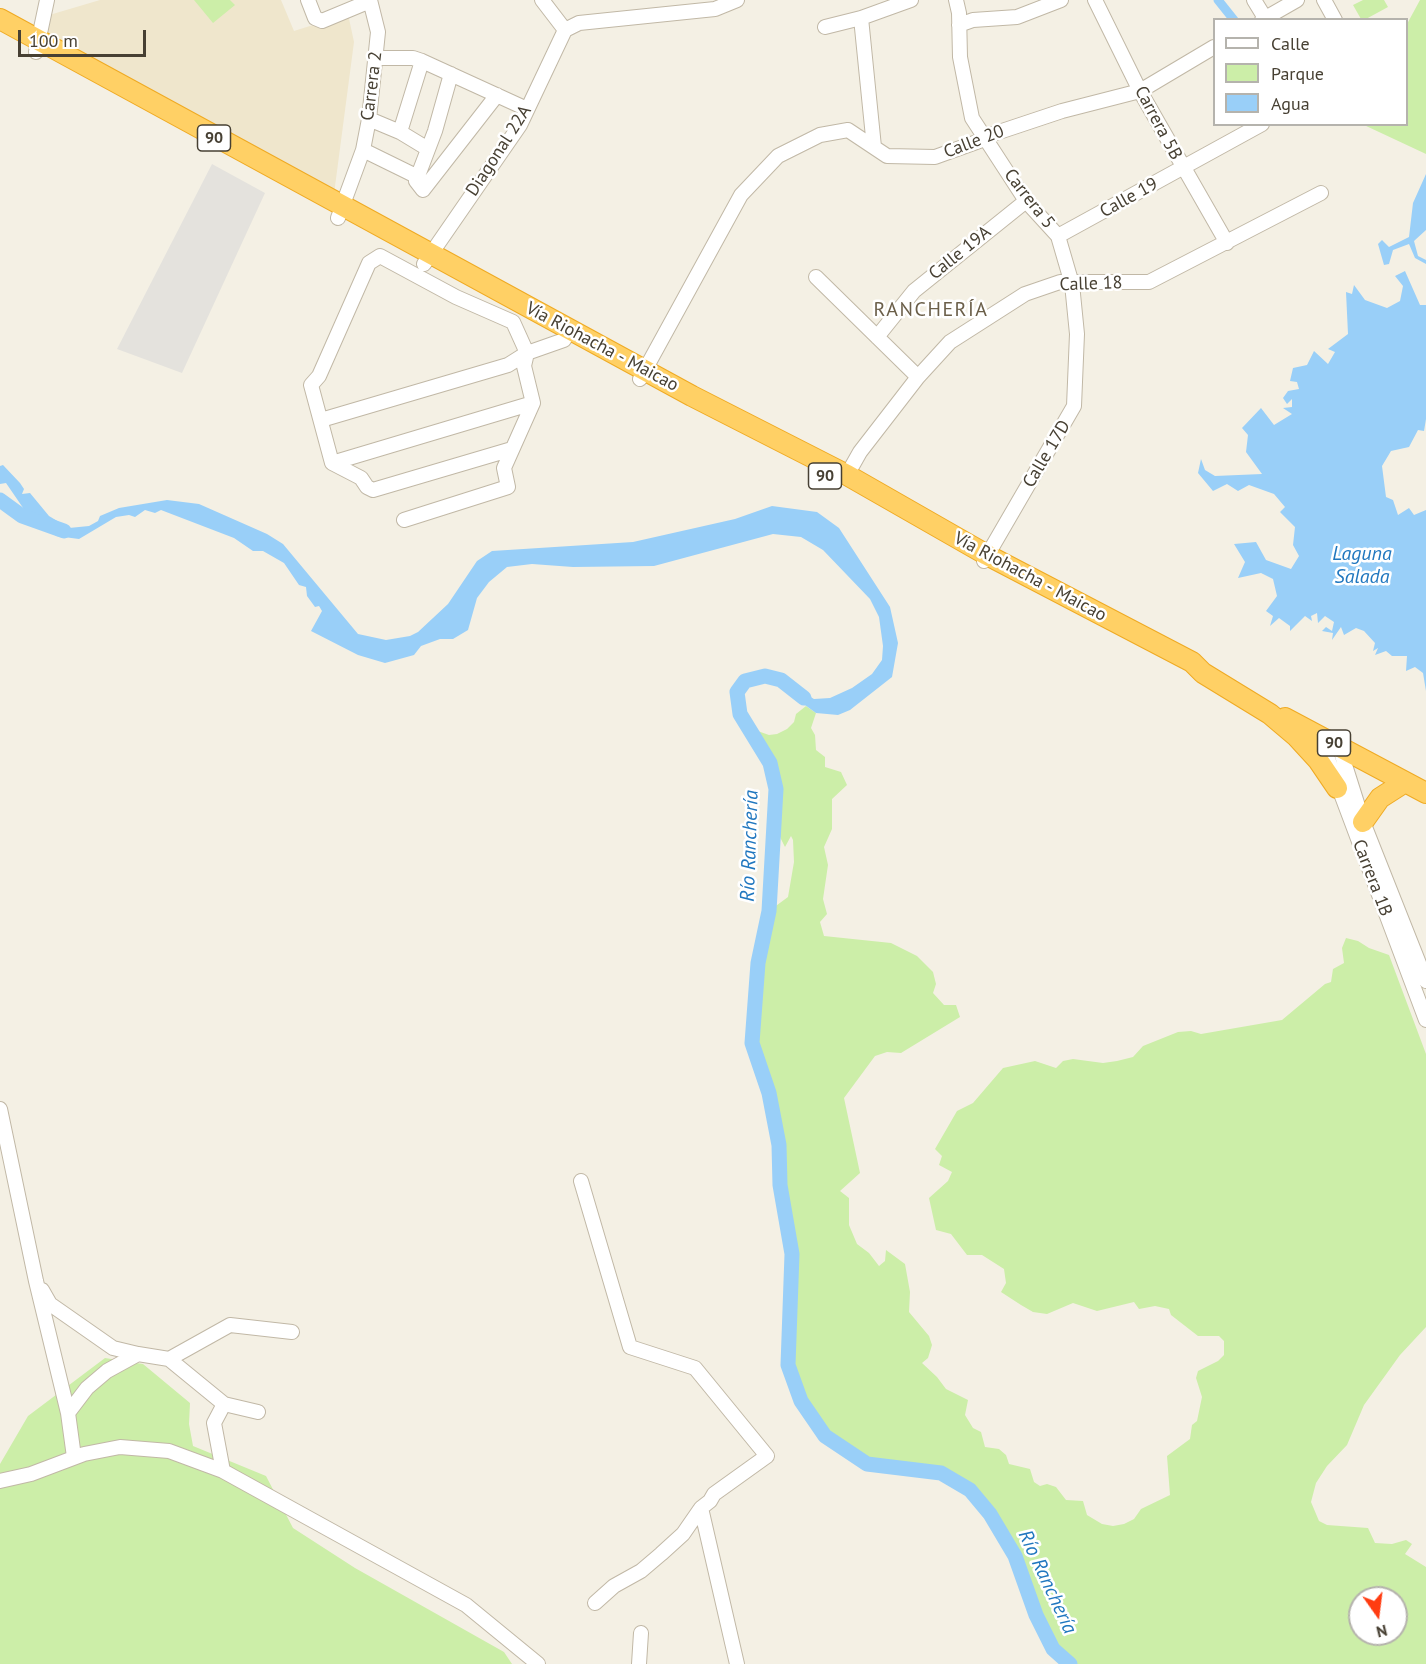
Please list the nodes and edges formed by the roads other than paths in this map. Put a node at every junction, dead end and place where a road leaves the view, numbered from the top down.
1 (46, 0) edge
2 (308, 0) edge
3 (542, 0) edge
4 (736, 0) edge
5 (911, 0) edge
6 (956, 0) edge
7 (1060, 0) edge
8 (1095, 0) edge
9 (1254, 0) edge
10 (1297, 0) edge
11 (1324, 0) edge
12 (370, 1) edge
13 (861, 18) junction
14 (1263, 18) edge
15 (1266, 18) edge
16 (1334, 18) edge
17 (0, 20) edge
18 (959, 25) junction
19 (825, 27) dead end
20 (566, 30) junction
21 (0, 32) edge
22 (37, 46) junction
23 (1213, 48) edge
24 (377, 58) junction
25 (422, 61) junction
26 (451, 74) junction
27 (1140, 91) junction
28 (497, 95) junction
29 (527, 110) junction
30 (369, 119) junction
31 (1258, 126) edge
32 (400, 132) junction
33 (985, 139) junction
34 (874, 147) junction
35 (428, 148) junction
36 (363, 150) junction
37 (1183, 168) junction
38 (418, 177) junction
39 (1321, 192) dead end
40 (1026, 201) junction
41 (340, 213) junction
42 (1058, 236) junction
43 (1227, 243) junction
44 (427, 259) junction
45 (816, 277) dead end
46 (1072, 284) junction
47 (1077, 334) joint
48 (567, 335) junction
49 (877, 337) junction
50 (526, 353) junction
51 (643, 375) junction
52 (918, 377) junction
53 (690, 400) junction
54 (533, 403) junction
55 (321, 420) junction
56 (512, 449) junction
57 (332, 463) junction
58 (847, 475) junction
59 (404, 520) dead end
60 (985, 559) junction
61 (1241, 696) junction
62 (1319, 735) junction
63 (1340, 746) junction
64 (1405, 782) junction
65 (1337, 788) junction
66 (1426, 793) edge
67 (1363, 822) junction
68 (1422, 978) edge
69 (1426, 1020) edge
70 (0, 1109) edge
71 (580, 1181) dead end
72 (36, 1281) junction
73 (292, 1332) dead end
74 (138, 1354) junction
75 (169, 1359) junction
76 (224, 1404) junction
77 (258, 1412) dead end
78 (68, 1413) junction
79 (74, 1456) junction
80 (224, 1471) junction
81 (0, 1481) edge
82 (701, 1508) junction
83 (595, 1603) dead end
84 (641, 1633) dead end
85 (538, 1664) edge
86 (639, 1664) edge
87 (737, 1664) edge

1 - 22 street
2 - 12 street
3 - 20 street
4 - 20 street
5 - 13 street
6 - 18 street, Carrera 5
7 - 18 street
8 - 27 street, Carrera 5B
9 - 14 street
10 - 15 street
11 - 16 street
12 - 24 street, Carrera 2
13 - 19 street
13 - 34 street
17 - 22 highway, Vía Riohacha - Maicao / 90
18 - 33 street, Carrera 5
20 - 29 street, Diagonal 22A
21 - 22 highway, Vía Riohacha - Maicao / 90
22 - 41 highway, Vía Riohacha - Maicao / 90
23 - 27 street, Calle 20
24 - 25 street
24 - 30 street, Carrera 2
25 - 26 street
25 - 32 street
26 - 28 street
26 - 35 street
27 - 33 street, Calle 20
27 - 37 street, Carrera 5B
28 - 29 street
28 - 38 street
29 - 44 street, Diagonal 22A
30 - 32 street
30 - 36 street, Carrera 2
31 - 37 street, Calle 19
32 - 35 street
33 - 34 street, Calle 20
33 - 40 street, Carrera 5
34 - 51 street, Calle 20
35 - 38 street
36 - 38 street
36 - 41 street, Carrera 2
37 - 42 street, Calle 19
37 - 43 street, Carrera 5B
39 - 43 street, Calle 18
40 - 42 street, Carrera 5
40 - 49 street, Calle 19A
41 - 44 highway, Vía Riohacha - Maicao / 90
42 - 46 street, Carrera 5
43 - 46 street, Calle 18
44 - 48 highway, Vía Riohacha - Maicao / 90
45 - 49 street
46 - 47 street, Carrera 5
46 - 52 street, Calle 18
47 - 60 street, Calle 17D
48 - 50 street
48 - 51 highway, Vía Riohacha - Maicao / 90
49 - 52 street
50 - 54 street
50 - 55 street
50 - 55 street
51 - 53 highway, Vía Riohacha - Maicao / 90
52 - 58 street, Calle 18
53 - 58 highway, Vía Riohacha - Maicao / 90
53 - 60 highway, Vía Riohacha - Maicao / 90
54 - 56 street
54 - 57 street
55 - 57 street
56 - 57 street
56 - 59 street
58 - 60 highway, Vía Riohacha - Maicao / 90
60 - 61 highway, Vía Riohacha - Maicao / 90
61 - 62 highway, 90
61 - 65 highway
62 - 63 highway, 90
62 - 65 street, Carrera 1B
63 - 64 highway, 90
63 - 67 street, Carrera 1B
64 - 66 highway, 90
64 - 67 highway
65 - 68 street, Carrera 1B
67 - 68 street, Carrera 1B
68 - 69 street, Carrera 1B
70 - 72 street
71 - 82 street
72 - 74 street
72 - 78 street
73 - 75 street
74 - 75 street
74 - 78 street
75 - 76 street
76 - 77 street
76 - 80 street
78 - 79 street
79 - 80 street
79 - 81 street
80 - 85 street
82 - 83 street
82 - 87 street
84 - 86 street

